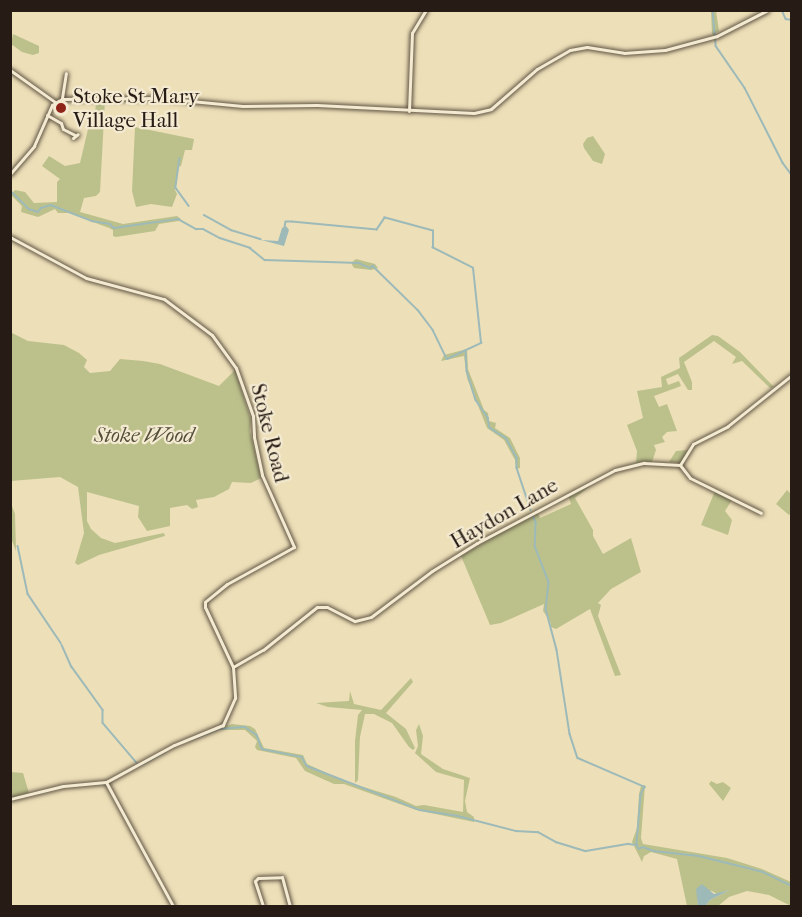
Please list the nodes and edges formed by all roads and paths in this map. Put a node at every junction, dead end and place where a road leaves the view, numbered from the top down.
1 (426, 10) edge
2 (768, 10) edge
3 (10, 70) edge
4 (66, 74) dead end
5 (62, 99) junction
6 (55, 102) junction
7 (409, 111) junction
8 (47, 115) junction
9 (75, 136) dead end
10 (10, 174) edge
11 (10, 237) edge
12 (792, 375) edge
13 (681, 465) junction
14 (761, 513) dead end
15 (233, 667) junction
16 (106, 782) junction
17 (10, 799) edge
18 (173, 906) edge
19 (263, 906) edge
20 (290, 906) edge

1 - 7 street
2 - 7 street
3 - 6 street
4 - 5 street
5 - 6 street
5 - 7 street
6 - 8 street
8 - 9 street
8 - 10 street
11 - 15 street, Stoke Road
12 - 13 street
13 - 14 street
13 - 15 street, Haydon Lane
15 - 16 street, Stoke Road
16 - 17 street
16 - 18 street
19 - 20 street

